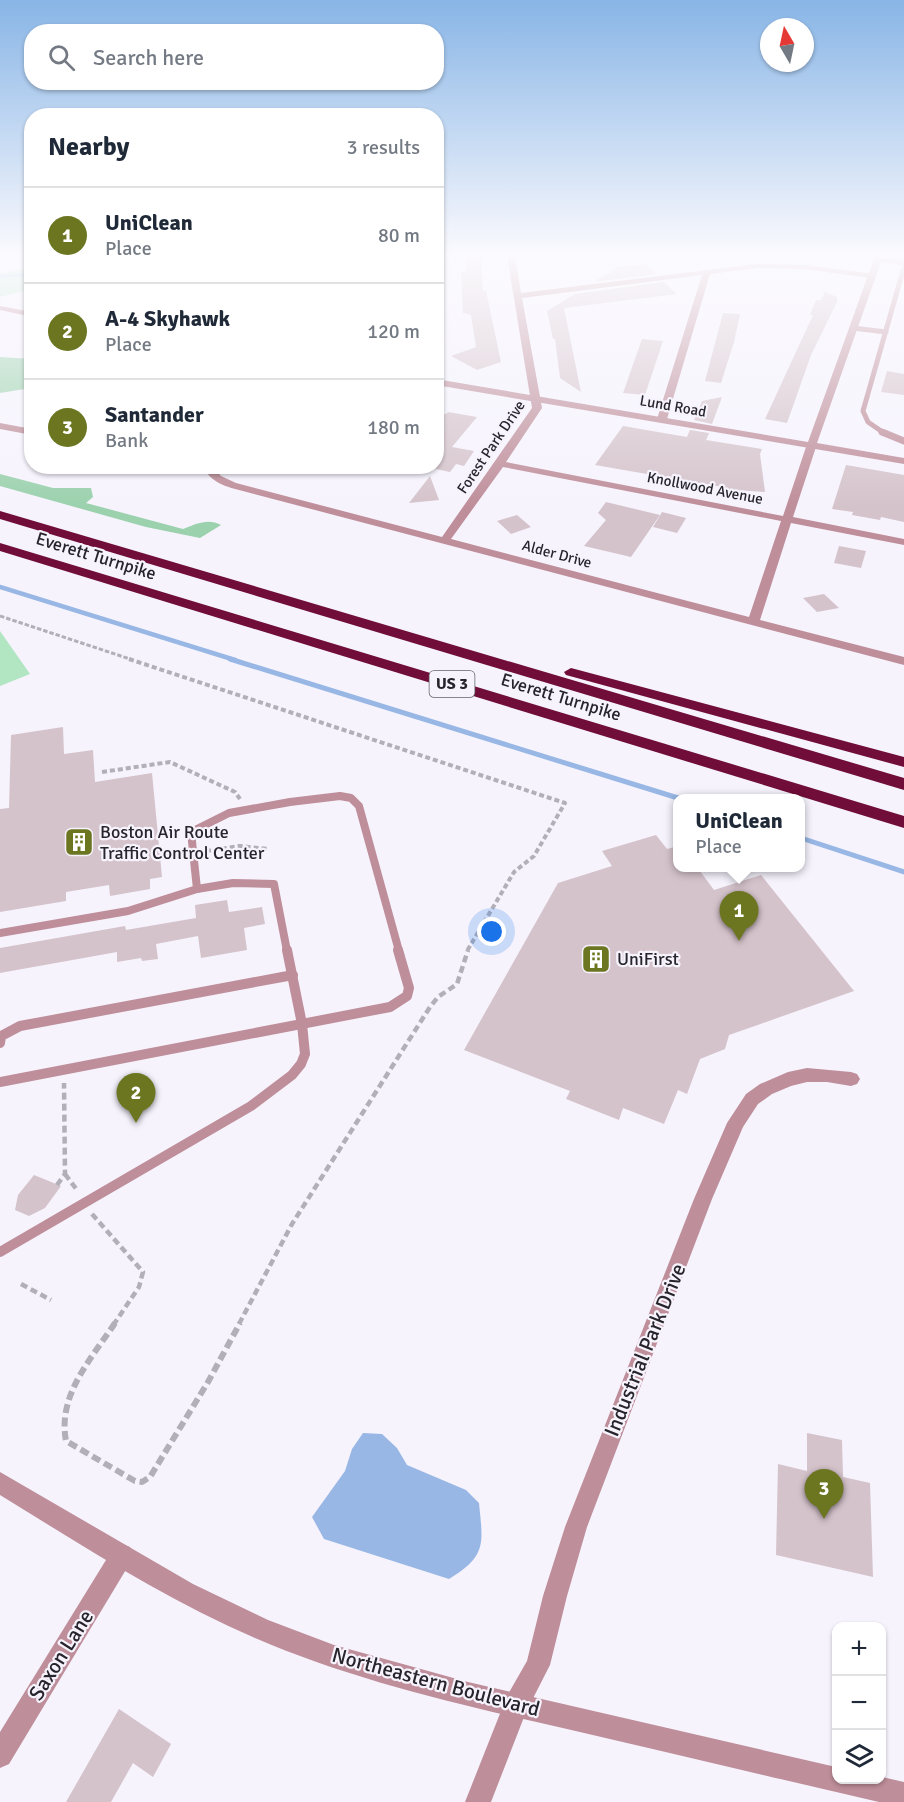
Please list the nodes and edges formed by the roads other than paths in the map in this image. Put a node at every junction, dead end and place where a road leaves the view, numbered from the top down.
1 (526, 340) edge
2 (686, 340) edge
3 (849, 340) edge
4 (884, 340) edge
5 (444, 383) edge
6 (536, 398) junction
7 (662, 419) junction
8 (0, 426) edge
9 (24, 430) edge
10 (904, 441) edge
11 (812, 444) junction
12 (904, 460) edge
13 (500, 464) junction
14 (212, 474) edge
15 (0, 515) edge
16 (788, 519) junction
17 (444, 541) junction
18 (92, 542) junction
19 (904, 542) edge
20 (0, 547) edge
21 (754, 621) junction
22 (904, 661) edge
23 (904, 762) edge
24 (904, 784) edge
25 (904, 822) edge
26 (196, 889) junction
27 (0, 933) edge
28 (293, 975) junction
29 (302, 1024) junction
30 (0, 1043) edge
31 (851, 1079) dead end
32 (0, 1082) edge
33 (0, 1252) edge
34 (0, 1483) edge
35 (122, 1555) junction
36 (516, 1705) junction
37 (0, 1755) edge
38 (904, 1795) edge
39 (478, 1802) edge

1 - 6 street, Forest Park Drive
2 - 7 street
3 - 11 street
4 - 10 lane
5 - 6 street, Lund Road
6 - 7 street, Lund Road
6 - 13 street, Forest Park Drive
7 - 11 street, Lund Road
8 - 9 street
11 - 12 street, Lund Road
11 - 16 street
13 - 16 street, Knollwood Avenue
13 - 17 street, Forest Park Drive
14 - 17 street, Alder Drive
15 - 18 highway, Everett Turnpike / US 3
16 - 19 street, Knollwood Avenue
16 - 21 street
17 - 21 street, Alder Drive
18 - 23 highway
18 - 24 highway, Everett Turnpike / US 3
20 - 25 highway, Everett Turnpike / US 3
21 - 22 street, Alder Drive
26 - 27 lane
26 - 28 lane
26 - 29 lane
28 - 29 lane
28 - 30 lane
29 - 32 lane
29 - 33 lane
31 - 36 street, Industrial Park Drive
34 - 35 street, Northeastern Boulevard
35 - 36 street, Northeastern Boulevard
35 - 37 street, Saxon Lane
36 - 38 street, Northeastern Boulevard
36 - 39 street, Industrial Park Drive

